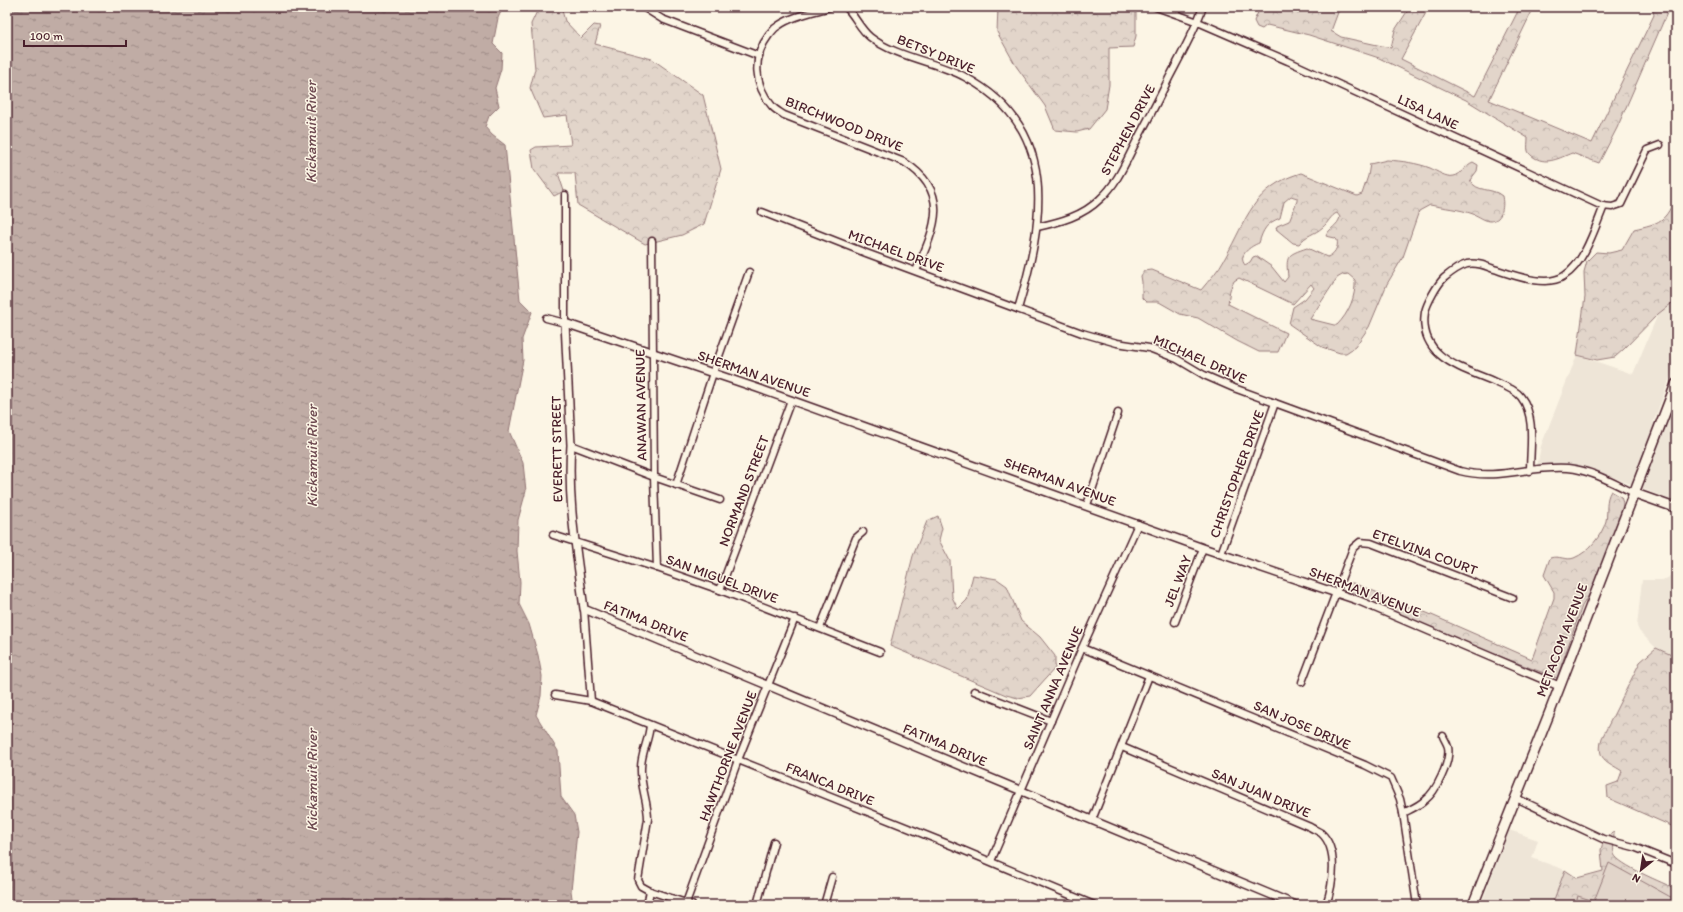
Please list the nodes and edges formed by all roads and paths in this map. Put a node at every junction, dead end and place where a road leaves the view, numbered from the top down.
1 (644, 7) edge
2 (830, 7) edge
3 (846, 7) edge
4 (1156, 7) edge
5 (1203, 7) edge
6 (1198, 22) junction
7 (759, 56) junction
8 (1660, 145) dead end
9 (565, 195) dead end
10 (1604, 206) junction
11 (762, 212) dead end
12 (1037, 226) junction
13 (652, 241) dead end
14 (916, 271) junction
15 (749, 272) dead end
16 (1018, 309) junction
17 (546, 318) dead end
18 (565, 323) junction
19 (653, 352) junction
20 (713, 373) junction
21 (1676, 384) edge
22 (791, 400) junction
23 (1275, 403) junction
24 (1118, 413) dead end
25 (571, 445) junction
26 (1530, 471) junction
27 (654, 477) junction
28 (676, 485) junction
29 (1634, 493) junction
30 (720, 500) dead end
31 (1087, 505) junction
32 (1676, 508) edge
33 (1138, 524) junction
34 (863, 532) dead end
35 (553, 535) dead end
36 (574, 541) junction
37 (1203, 548) junction
38 (1221, 554) junction
39 (658, 568) junction
40 (720, 590) junction
41 (1335, 593) junction
42 (1513, 598) dead end
43 (584, 609) junction
44 (795, 618) junction
45 (1175, 622) dead end
46 (820, 628) junction
47 (1082, 648) junction
48 (880, 652) dead end
49 (1149, 676) junction
50 (1302, 682) dead end
51 (768, 685) junction
52 (1559, 686) junction
53 (974, 691) dead end
54 (555, 695) dead end
55 (591, 701) junction
56 (1051, 721) junction
57 (650, 725) junction
58 (1442, 736) dead end
59 (1122, 747) junction
60 (738, 760) junction
61 (1022, 791) junction
62 (1516, 798) junction
63 (1403, 813) junction
64 (1092, 820) junction
65 (774, 842) dead end
66 (991, 862) junction
67 (1676, 864) edge
68 (832, 877) dead end
69 (650, 891) junction
70 (689, 904) edge
71 (647, 905) edge
72 (757, 905) edge
73 (824, 905) edge
74 (1094, 905) edge
75 (1296, 905) edge
76 (1326, 905) edge
77 (1417, 905) edge
78 (1474, 905) edge

1 - 7 street
2 - 7 street, BIRCHWOOD DRIVE
3 - 12 street, BETSY DRIVE
4 - 6 street, LISA LANE
5 - 6 street, STEPHEN DRIVE
6 - 10 street, LISA LANE
6 - 12 street, STEPHEN DRIVE
7 - 14 street, BIRCHWOOD DRIVE
8 - 10 street
9 - 18 street, EVERETT STREET
10 - 26 street
11 - 14 street, MICHAEL DRIVE
12 - 16 street, BETSY DRIVE
13 - 19 street, ANAWAN AVENUE
14 - 16 street, MICHAEL DRIVE
15 - 20 street
16 - 23 street, MICHAEL DRIVE
17 - 18 street, SHERMAN AVENUE
18 - 19 street, SHERMAN AVENUE
18 - 25 street, EVERETT STREET
19 - 20 street, SHERMAN AVENUE
19 - 27 street, ANAWAN AVENUE
20 - 22 street, SHERMAN AVENUE
20 - 28 street
21 - 29 main road, METACOM AVENUE
22 - 31 street, SHERMAN AVENUE
22 - 40 street, NORMAND STREET
23 - 26 street, MICHAEL DRIVE
23 - 38 street, CHRISTOPHER DRIVE
24 - 31 street
25 - 27 street
25 - 36 street, EVERETT STREET
26 - 29 street, MICHAEL DRIVE
27 - 28 street
27 - 39 street, ANAWAN AVENUE
28 - 30 street
29 - 32 main road
29 - 52 main road, METACOM AVENUE
31 - 33 street, SHERMAN AVENUE
33 - 37 street, SHERMAN AVENUE
33 - 47 street, SAINT ANNA AVENUE
34 - 46 street
35 - 36 street, SAN MIGUEL DRIVE
36 - 39 street, SAN MIGUEL DRIVE
36 - 43 street, EVERETT STREET
37 - 38 street, SHERMAN AVENUE
37 - 45 street, JEL WAY
38 - 41 street, SHERMAN AVENUE
39 - 40 street, SAN MIGUEL DRIVE
40 - 44 street, SAN MIGUEL DRIVE
41 - 42 street, ETELVINA COURT
41 - 50 street, ETELVINA COURT
41 - 52 street, SHERMAN AVENUE
43 - 51 street, FATIMA DRIVE
43 - 55 street, EVERETT STREET
44 - 46 street, SAN MIGUEL DRIVE
44 - 51 street, HAWTHORNE AVENUE
46 - 48 street, SAN MIGUEL DRIVE
47 - 49 street, SAN JOSE DRIVE
47 - 56 street, SAINT ANNA AVENUE
49 - 59 street
49 - 63 street, SAN JOSE DRIVE
51 - 60 street, HAWTHORNE AVENUE
51 - 61 street, FATIMA DRIVE
52 - 62 main road, METACOM AVENUE
53 - 56 street
54 - 55 street, FRANCA DRIVE
55 - 57 street, FRANCA DRIVE
56 - 61 street, SAINT ANNA AVENUE
57 - 60 street, FRANCA DRIVE
57 - 69 street
58 - 63 street
59 - 64 street
59 - 76 street, SAN JUAN DRIVE
60 - 66 street, FRANCA DRIVE
60 - 70 street, HAWTHORNE AVENUE
61 - 64 street, FATIMA DRIVE
61 - 66 street, SAINT ANNA AVENUE
62 - 67 street
62 - 78 main road, METACOM AVENUE
63 - 77 street, SAN JOSE DRIVE
64 - 75 street, FATIMA DRIVE
65 - 72 street
66 - 74 street, FRANCA DRIVE
68 - 73 street
69 - 70 street
69 - 71 street

